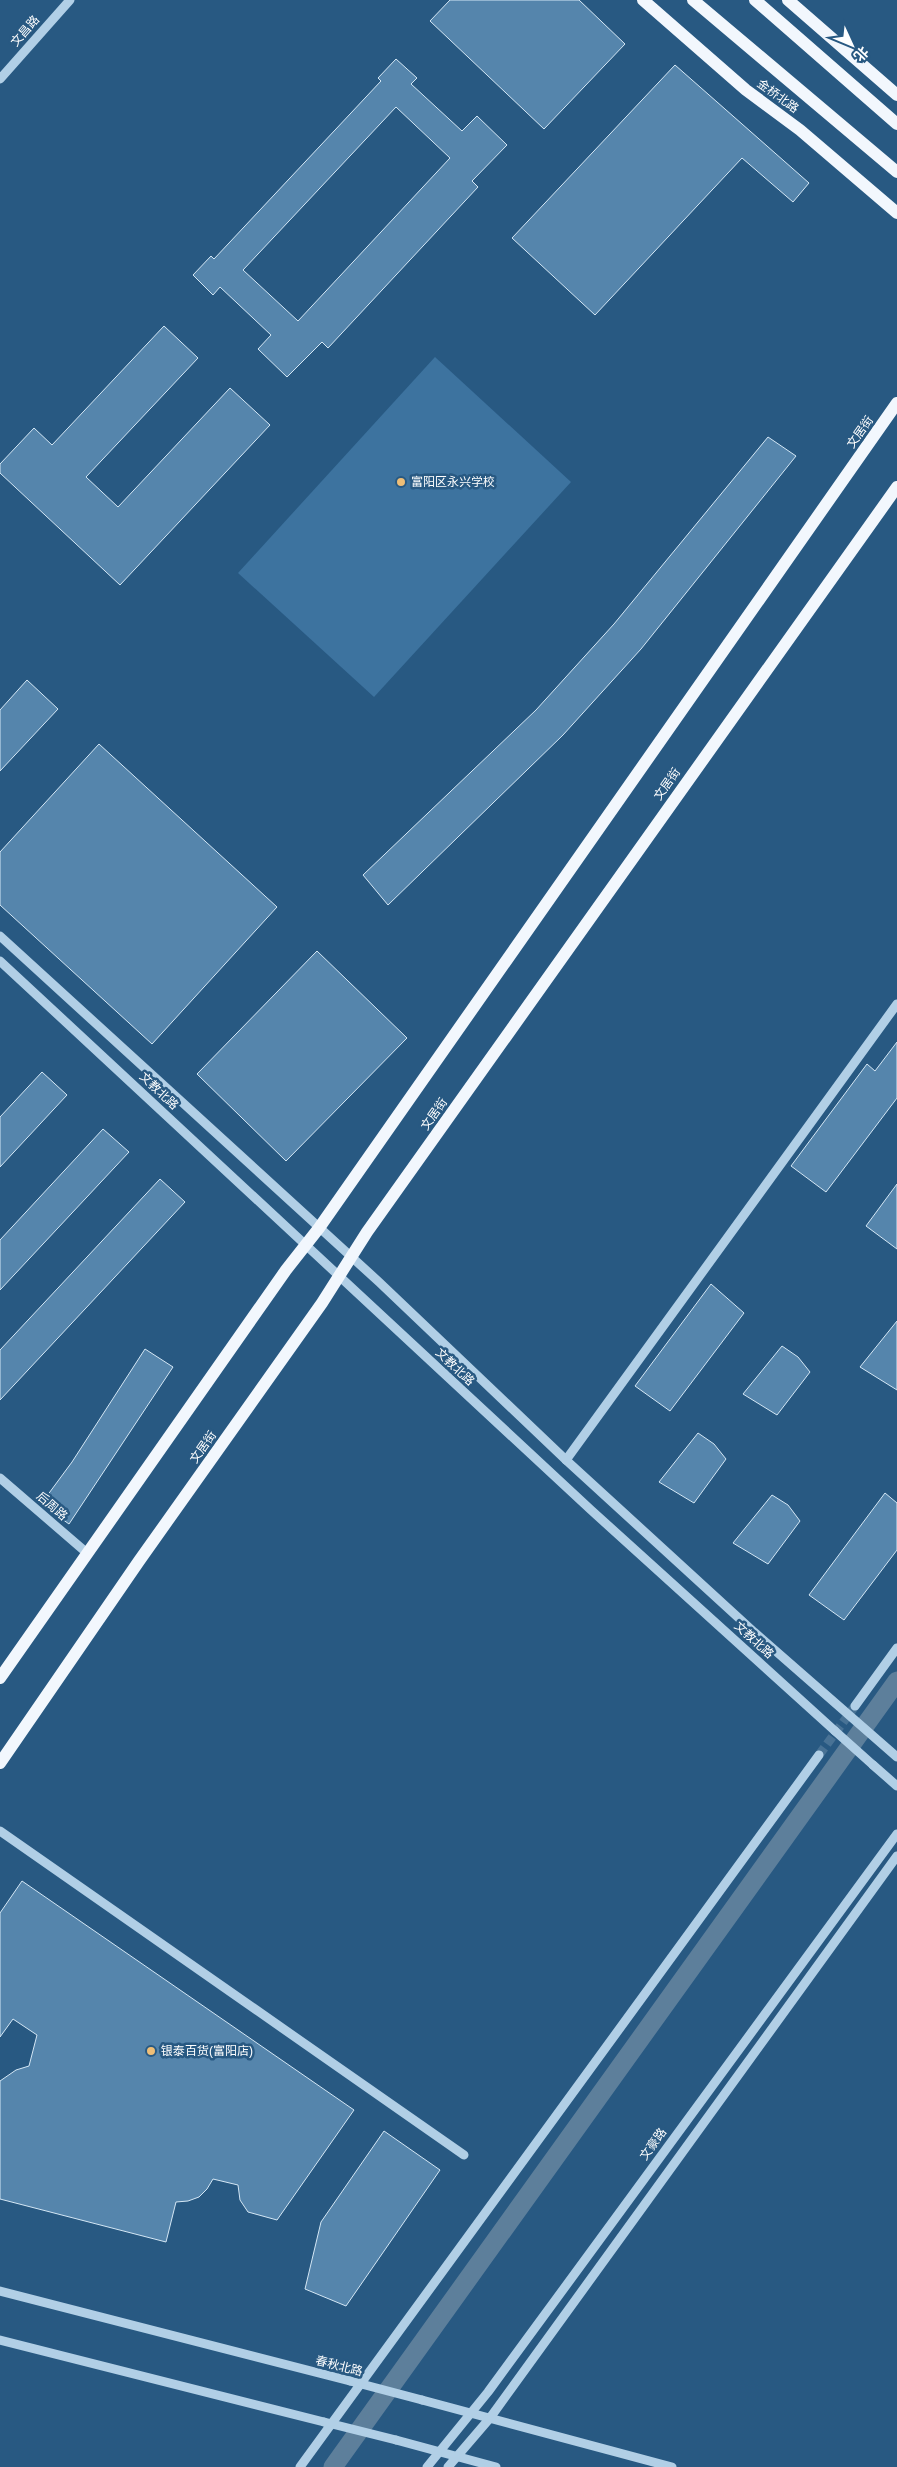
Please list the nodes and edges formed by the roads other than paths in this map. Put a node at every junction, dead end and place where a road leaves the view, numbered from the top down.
1 (70, 0) edge
2 (643, 0) edge
3 (693, 0) edge
4 (755, 0) edge
5 (788, 0) edge
6 (0, 79) edge
7 (897, 95) edge
8 (897, 124) edge
9 (897, 172) edge
10 (897, 214) edge
11 (897, 403) edge
12 (897, 486) edge
13 (0, 936) edge
14 (0, 962) edge
15 (897, 1004) edge
16 (319, 1228) junction
17 (306, 1244) junction
18 (351, 1257) junction
19 (339, 1274) junction
20 (566, 1460) junction
21 (0, 1478) edge
22 (88, 1553) junction
23 (897, 1648) edge
24 (0, 1678) edge
25 (855, 1706) tunnel mouth
26 (819, 1755) tunnel mouth
27 (897, 1757) edge
28 (0, 1763) edge
29 (897, 1786) edge
30 (0, 1831) edge
31 (897, 1834) edge
32 (897, 1856) edge
33 (464, 2155) dead end
34 (0, 2291) edge
35 (0, 2340) edge
36 (473, 2413) junction
37 (490, 2418) junction
38 (440, 2452) junction
39 (458, 2456) junction
40 (300, 2467) edge
41 (427, 2467) edge
42 (448, 2467) edge
43 (496, 2467) edge
44 (672, 2467) edge

1 - 6 street, 文昌路
2 - 10 main road, 金桥北路
3 - 9 main road, 金桥北路
4 - 8 main road
5 - 7 main road
11 - 16 main road, 文居街
12 - 18 main road, 文居街
13 - 16 street, 文教北路
14 - 17 street, 文教北路
15 - 20 street
16 - 17 main road, 文居街
16 - 18 street, 文教北路
17 - 19 street, 文教北路
17 - 22 main road, 文居街
18 - 19 main road, 文居街
18 - 20 street, 文教北路
19 - 28 main road, 文居街
19 - 29 street, 文教北路, bridge
20 - 27 street, 文教北路
21 - 22 street, 后周路
22 - 24 main road, 文居街
23 - 25 street
26 - 40 street
30 - 33 street
31 - 36 street, 文豪路
32 - 37 street
34 - 36 street, 春秋北路, bridge
35 - 38 street, bridge
36 - 37 street, 春秋北路
36 - 38 street, 文豪路
37 - 39 street
37 - 44 street, 春秋北路
38 - 39 street
38 - 41 street, 文豪路
39 - 42 street
39 - 43 street

